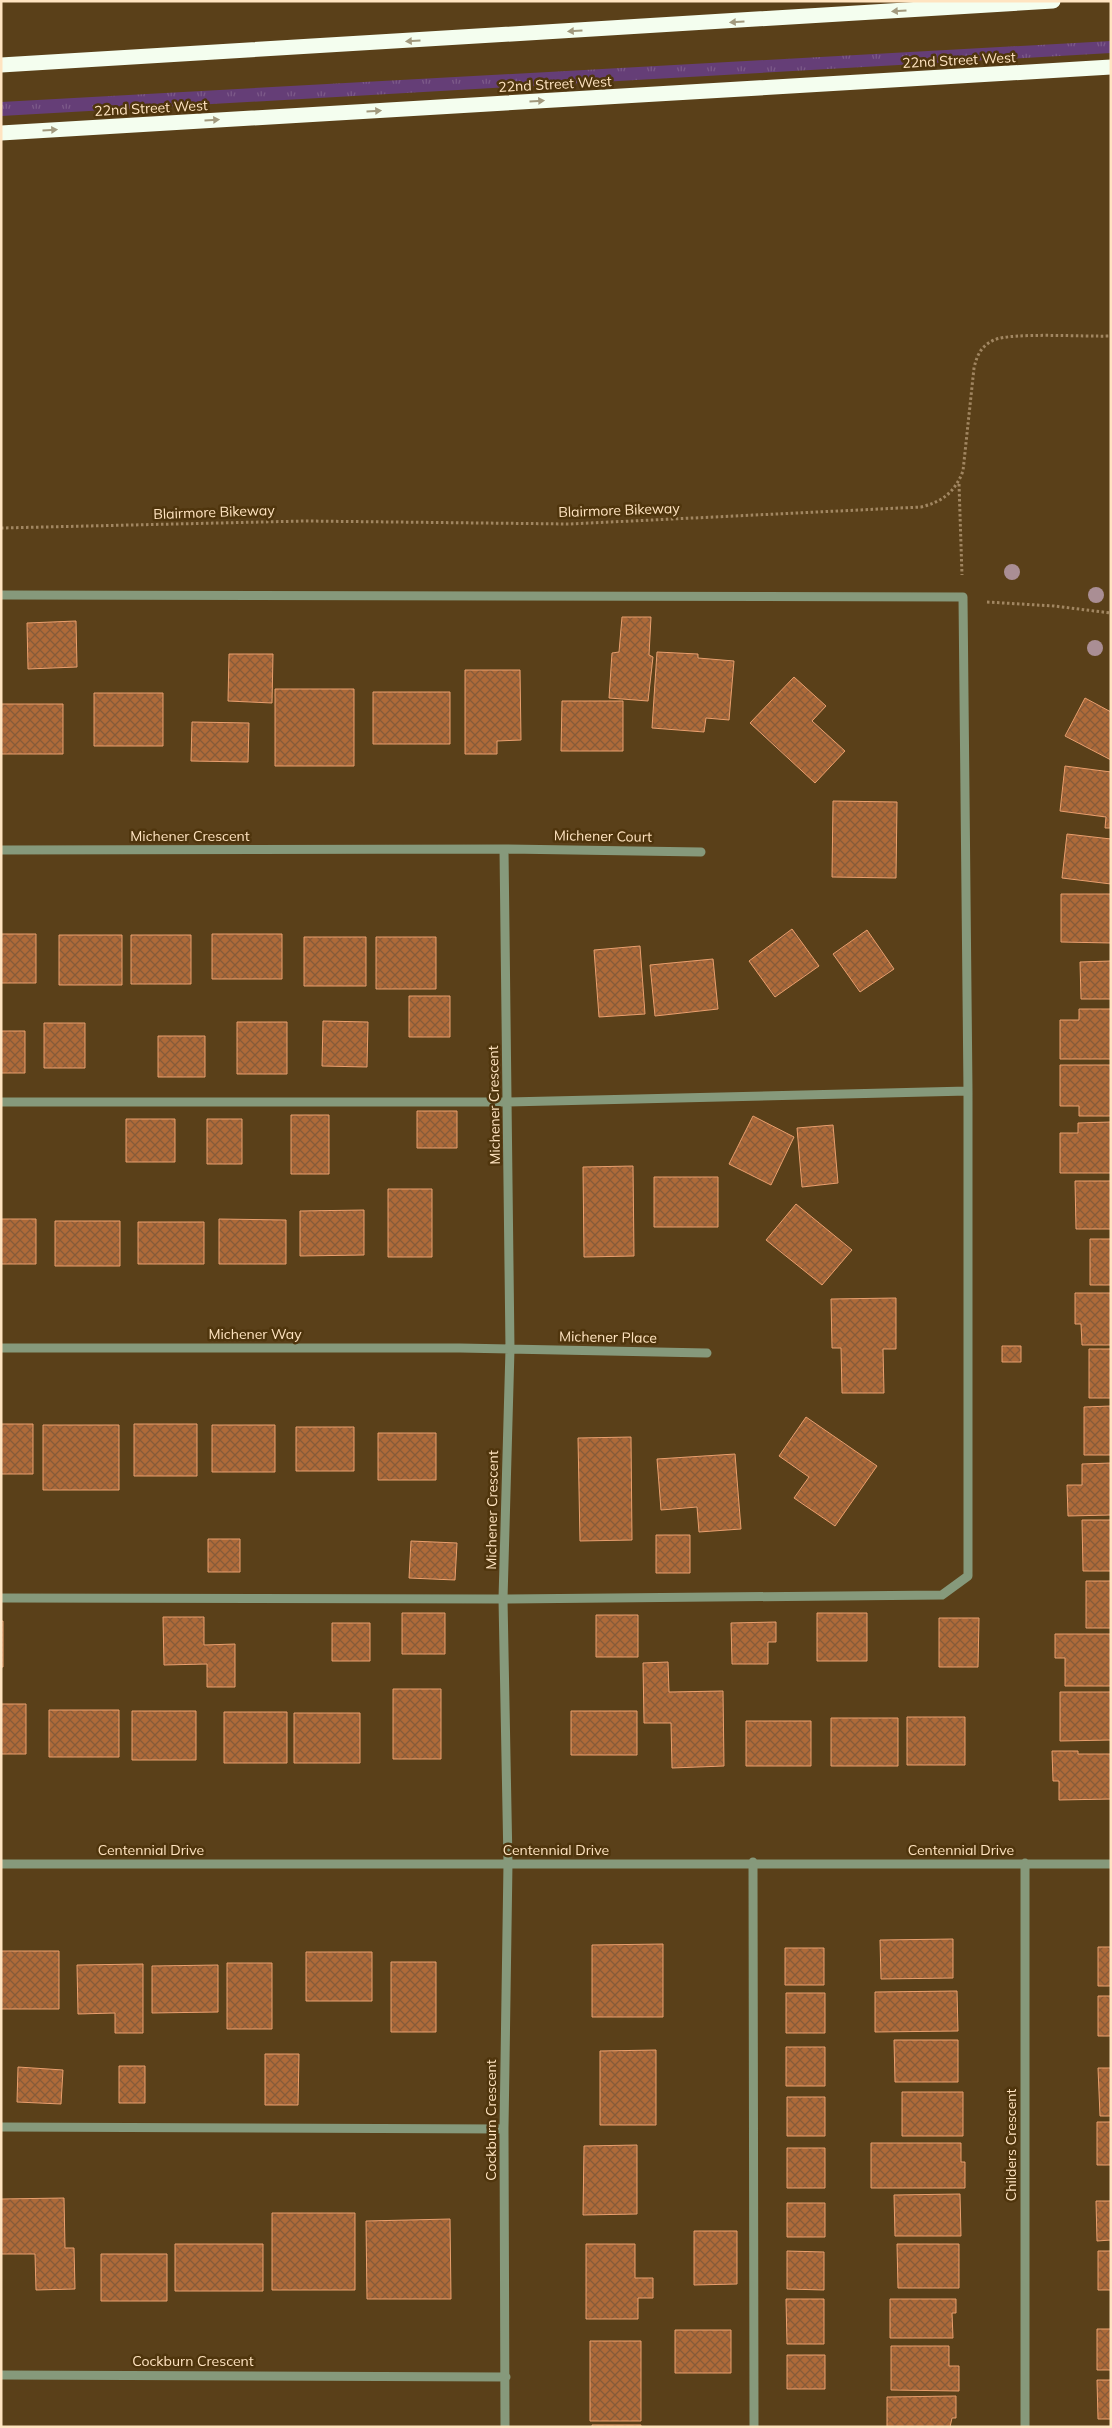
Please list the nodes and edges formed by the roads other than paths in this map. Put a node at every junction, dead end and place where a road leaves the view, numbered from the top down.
1 (1052, 1) edge
2 (1, 65) edge
3 (1111, 67) edge
4 (1, 133) edge
5 (1, 595) edge
6 (504, 849) junction
7 (1, 850) edge
8 (701, 852) dead end
9 (968, 1091) junction
10 (1, 1102) edge
11 (508, 1102) junction
12 (1, 1348) edge
13 (510, 1349) junction
14 (707, 1353) dead end
15 (1, 1598) edge
16 (503, 1599) junction
17 (753, 1862) junction
18 (508, 1863) junction
19 (1025, 1863) junction
20 (1, 1864) edge
21 (1111, 1864) edge
22 (1, 2127) edge
23 (504, 2129) junction
24 (1, 2375) edge
25 (506, 2377) junction
26 (505, 2427) edge
27 (754, 2427) edge
28 (1025, 2427) edge

1 -> 2 highway
4 -> 3 highway, 22nd Street West
5 - 9 street
6 - 7 street, Michener Crescent
6 - 8 street, Michener Court
6 - 11 street, Michener Crescent
9 - 11 street
9 - 16 street
10 - 11 street
11 - 13 street, Michener Crescent
12 - 13 street, Michener Way
13 - 14 street, Michener Place
13 - 16 street, Michener Crescent
15 - 16 street
16 - 18 street, Michener Crescent
17 - 18 street, Centennial Drive
17 - 19 street, Centennial Drive
17 - 27 street
18 - 20 street, Centennial Drive
18 - 23 street, Cockburn Crescent
19 - 21 street, Centennial Drive
19 - 28 street, Childers Crescent
22 - 23 street
23 - 25 street, Cockburn Crescent
24 - 25 street, Cockburn Crescent
25 - 26 street, Cockburn Crescent

